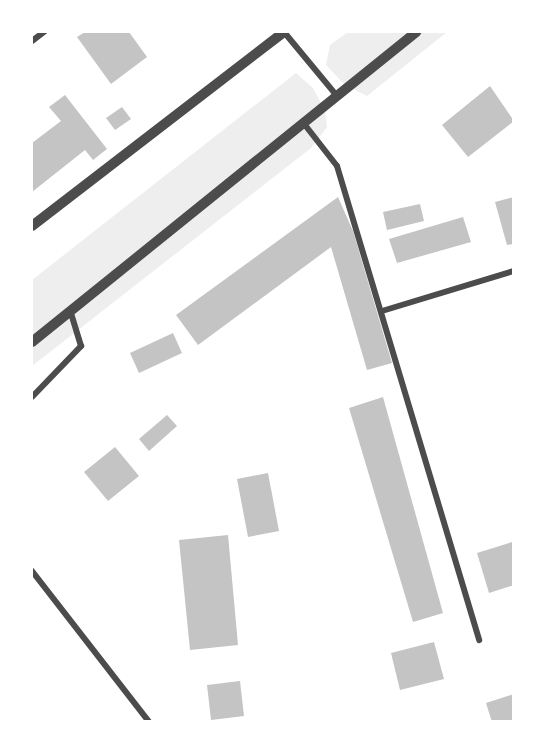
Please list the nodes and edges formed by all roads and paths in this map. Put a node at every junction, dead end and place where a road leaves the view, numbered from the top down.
1 (44, 32) edge
2 (284, 32) edge
3 (417, 32) edge
4 (32, 41) edge
5 (337, 96) junction
6 (305, 125) junction
7 (32, 226) edge
8 (513, 271) edge
9 (70, 311) junction
10 (382, 311) junction
11 (32, 342) edge
12 (32, 397) edge
13 (32, 571) edge
14 (479, 640) dead end
15 (149, 722) edge

1 - 4 street
2 - 5 street
2 - 7 street
3 - 5 street
5 - 6 street
6 - 9 street
6 - 10 street
8 - 10 street
9 - 11 street
9 - 12 street
10 - 14 street
13 - 15 street

